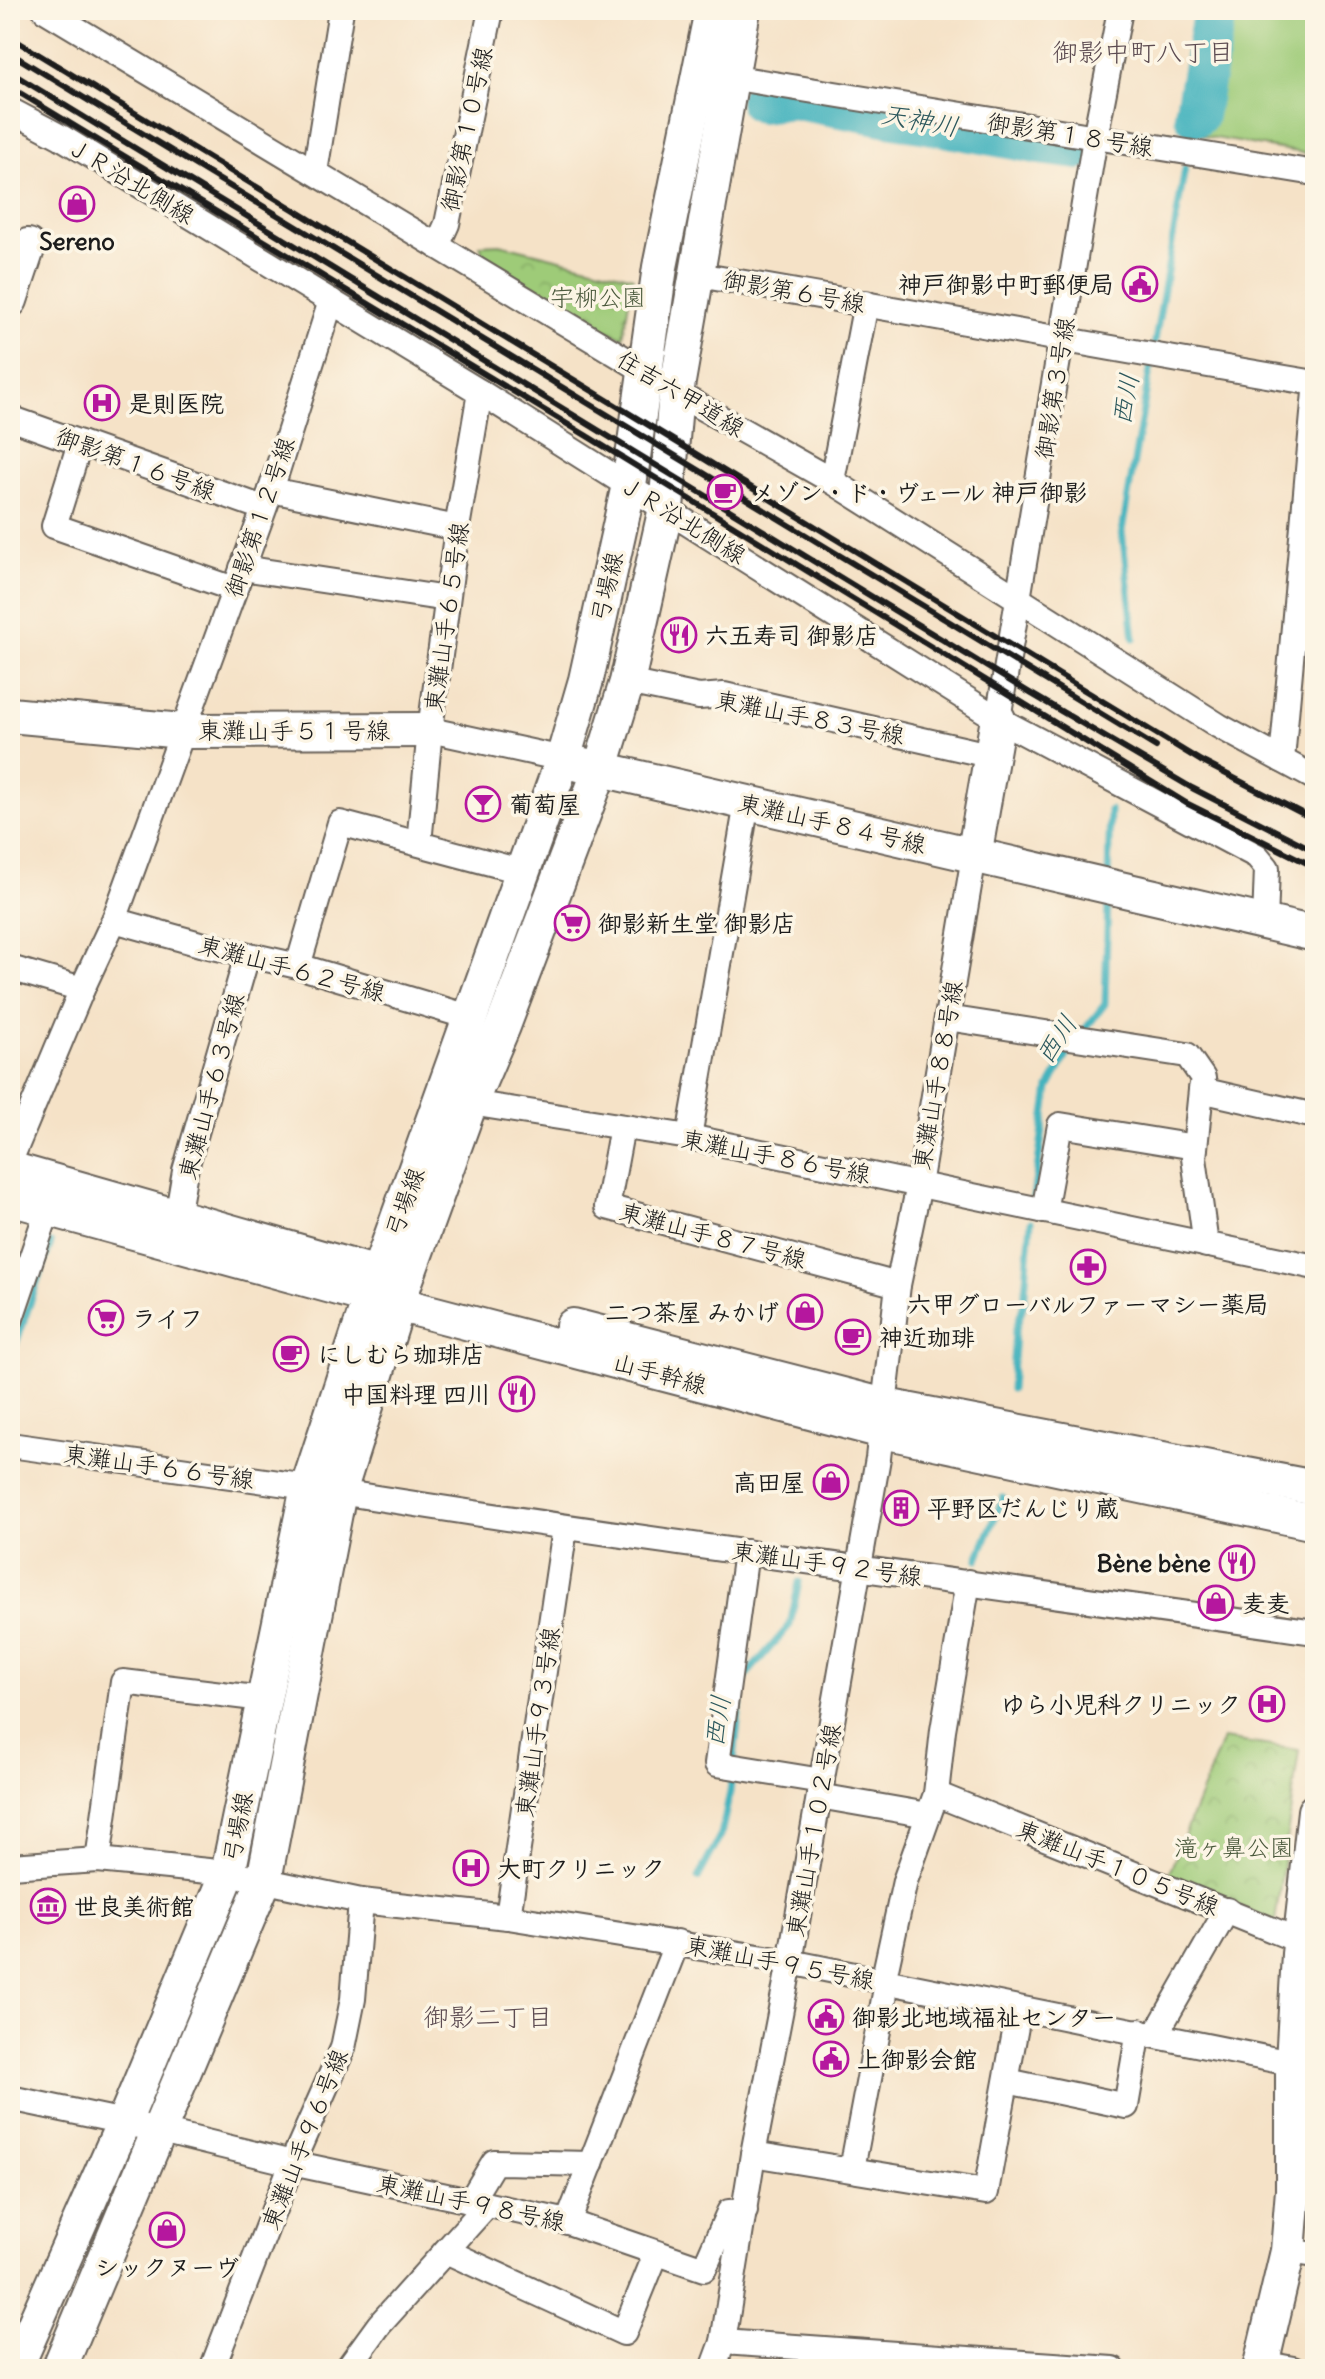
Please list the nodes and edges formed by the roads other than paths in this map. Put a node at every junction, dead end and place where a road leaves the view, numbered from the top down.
1 (45, 10) edge
2 (341, 10) edge
3 (491, 10) edge
4 (712, 10) edge
5 (743, 10) edge
6 (1120, 10) edge
7 (730, 77) junction
8 (10, 110) edge
9 (1095, 138) junction
10 (315, 172) junction
11 (1315, 173) edge
12 (19, 245) edge
13 (437, 246) junction
14 (698, 275) junction
15 (10, 300) edge
16 (331, 301) junction
17 (866, 303) junction
18 (1061, 341) junction
19 (645, 371) junction
20 (1315, 383) edge
21 (480, 392) junction
22 (1315, 392) edge
23 (676, 393) junction
24 (10, 418) edge
25 (80, 443) junction
26 (832, 481) junction
27 (629, 485) junction
28 (267, 499) junction
29 (666, 508) junction
30 (457, 528) junction
31 (238, 578) junction
32 (447, 599) junction
33 (1018, 601) junction
34 (627, 682) junction
35 (10, 715) edge
36 (998, 719) junction
37 (430, 730) junction
38 (182, 731) junction
39 (993, 756) junction
40 (563, 759) junction
41 (1282, 760) junction
42 (600, 770) junction
43 (1315, 778) edge
44 (747, 803) junction
45 (419, 843) junction
46 (974, 856) junction
47 (524, 872) junction
48 (114, 920) junction
49 (1265, 923) junction
50 (1315, 934) edge
51 (247, 956) junction
52 (298, 966) junction
53 (10, 968) edge
54 (82, 989) junction
55 (469, 1017) junction
56 (947, 1018) junction
57 (1201, 1090) junction
58 (470, 1103) junction
59 (1315, 1116) edge
60 (622, 1127) junction
61 (689, 1137) junction
62 (1195, 1147) junction
63 (10, 1161) edge
64 (10, 1169) edge
65 (919, 1185) junction
66 (10, 1198) edge
67 (48, 1209) junction
68 (1044, 1211) junction
69 (177, 1217) junction
70 (1206, 1245) junction
71 (1315, 1267) edge
72 (898, 1285) junction
73 (388, 1289) junction
74 (10, 1321) edge
75 (884, 1419) junction
76 (1007, 1444) junction
77 (10, 1445) edge
78 (1315, 1488) edge
79 (324, 1490) junction
80 (1315, 1523) edge
81 (565, 1528) junction
82 (746, 1552) junction
83 (859, 1568) junction
84 (968, 1582) junction
85 (1315, 1632) edge
86 (263, 1699) junction
87 (820, 1788) junction
88 (932, 1804) junction
89 (1315, 1811) edge
90 (98, 1860) junction
91 (10, 1866) edge
92 (228, 1873) junction
93 (264, 1880) junction
94 (361, 1901) junction
95 (1227, 1910) junction
96 (508, 1917) junction
97 (677, 1942) junction
98 (1305, 1949) edge
99 (790, 1962) junction
100 (885, 1983) junction
101 (1019, 2010) junction
102 (1147, 2033) junction
103 (1304, 2066) edge
104 (1007, 2081) junction
105 (10, 2098) edge
106 (124, 2122) junction
107 (159, 2131) junction
108 (753, 2154) junction
109 (292, 2163) junction
110 (591, 2164) junction
111 (852, 2169) junction
112 (478, 2204) junction
113 (745, 2211) junction
114 (568, 2222) junction
115 (446, 2251) junction
116 (1301, 2253) edge
117 (656, 2254) junction
118 (21, 2329) edge
119 (723, 2342) junction
120 (62, 2359) edge
121 (1000, 2365) edge
122 (1271, 2367) edge
123 (15, 2369) edge
124 (212, 2369) edge
125 (347, 2369) edge
126 (713, 2369) edge
127 (1113, 2369) edge

1 - 10 street, 住吉六甲道線
2 - 10 street
3 - 13 street, 御影第１０号線
4 - 19 street, 弓場線
5 - 7 street, 弓場線
6 - 9 street, 御影第３号線
7 - 9 street, 御影第１８号線
7 - 14 street, 弓場線
8 - 16 street, ＪＲ沿北側線
9 - 11 street, 御影第１８号線
9 - 18 street, 御影第３号線
10 - 13 street, 住吉六甲道線
12 - 15 street
13 - 19 street, 住吉六甲道線
14 - 17 street, 御影第６号線
14 - 23 street, 弓場線
16 - 21 street, ＪＲ沿北側線
16 - 28 street, 御影第１２号線
17 - 18 street, 御影第６号線
17 - 26 street
18 - 20 street, 御影第６号線
18 - 33 street, 御影第３号線
19 - 23 street, 住吉六甲道線
19 - 27 street, 弓場線
21 - 27 street, ＪＲ沿北側線
21 - 30 street, 東灘山手６５号線
22 - 41 street
23 - 26 street, 住吉六甲道線
23 - 29 street, 弓場線
24 - 25 street, 御影第１６号線
25 - 28 street, 御影第１６号線
25 - 31 street
26 - 33 street, 住吉六甲道線
27 - 29 street, ＪＲ沿北側線
27 - 40 street, 弓場線
28 - 30 street, 御影第１６号線
28 - 31 street, 御影第１２号線
29 - 34 street, 弓場線
29 - 36 street, ＪＲ沿北側線
30 - 32 street, 東灘山手６５号線
31 - 32 street
31 - 38 street, 御影第１２号線
32 - 37 street, 東灘山手６５号線
33 - 36 street, 御影第３号線
33 - 41 street, 住吉六甲道線
34 - 39 street, 東灘山手８３号線
34 - 42 street, 弓場線
35 - 38 street
36 - 39 street, 東灘山手８８号線
36 - 49 street, ＪＲ沿北側線
37 - 38 street, 東灘山手５１号線
37 - 40 street, 東灘山手５１号線
37 - 45 street, 東灘山手６５号線
38 - 48 street, 東灘山手５１号線
39 - 46 street, 東灘山手８８号線
40 - 42 street, 東灘山手８４号線
40 - 47 street, 弓場線
41 - 43 street, 住吉六甲道線
42 - 44 street, 東灘山手８４号線
42 - 58 street, 弓場線
44 - 46 street, 東灘山手８４号線
44 - 61 street
45 - 47 street
45 - 52 street
46 - 49 street, 東灘山手８４号線
46 - 56 street, 東灘山手８８号線
47 - 55 street, 弓場線
48 - 51 street, 東灘山手６２号線
48 - 54 street, 東灘山手５１号線
49 - 50 street
51 - 52 street, 東灘山手６２号線
51 - 69 street, 東灘山手６３号線
52 - 55 street, 東灘山手６２号線
53 - 54 street
54 - 63 street, 東灘山手５１号線
55 - 73 street, 弓場線
56 - 57 street
56 - 65 street, 東灘山手８８号線
57 - 59 street
57 - 62 street
58 - 60 street, 東灘山手８６号線
58 - 73 street, 弓場線
60 - 61 street, 東灘山手８６号線
60 - 72 street, 東灘山手８７号線
61 - 65 street, 東灘山手８６号線
62 - 68 street
62 - 70 street
64 - 69 street, 山手幹線
65 - 68 street, 東灘山手８６号線
65 - 72 street, 東灘山手８８号線
66 - 67 street, 山手幹線
67 - 73 street, 山手幹線
67 - 74 street
68 - 70 street, 東灘山手８６号線
69 - 73 street, 山手幹線
70 - 71 street, 東灘山手８６号線
72 - 75 street, 東灘山手８８号線
73 - 75 street, 山手幹線
73 - 79 street, 弓場線
75 - 76 street, 山手幹線
75 - 83 street, 東灘山手１０２号線
76 - 78 street, 山手幹線
76 - 80 street, 山手幹線
77 - 79 street, 東灘山手６６号線
79 - 81 street, 東灘山手９２号線
79 - 86 street, 弓場線
79 - 93 street, 弓場線
81 - 82 street, 東灘山手９２号線
81 - 96 street, 東灘山手９３号線
82 - 83 street, 東灘山手９２号線
82 - 87 street, 東灘山手１０５号線
83 - 84 street, 東灘山手９２号線
83 - 87 street, 東灘山手１０２号線
84 - 85 street, 東灘山手９２号線
84 - 88 street
86 - 90 street
86 - 92 street, 弓場線
87 - 88 street, 東灘山手１０５号線
87 - 99 street, 東灘山手１０２号線
88 - 95 street, 東灘山手１０５号線
88 - 100 street
89 - 98 street
90 - 91 street, 東灘山手９５号線
90 - 92 street, 東灘山手９５号線
92 - 93 street, 東灘山手９５号線
92 - 106 street, 弓場線
93 - 94 street, 東灘山手９５号線
93 - 107 street, 弓場線
94 - 96 street, 東灘山手９５号線
94 - 109 street, 東灘山手９６号線
95 - 98 street, 東灘山手１０５号線
95 - 102 street
96 - 97 street, 東灘山手９５号線
97 - 99 street, 東灘山手９５号線
97 - 110 street
98 - 103 street
99 - 100 street, 東灘山手９５号線
99 - 108 street, 東灘山手１０２号線
100 - 101 street, 東灘山手９５号線
100 - 111 street
101 - 102 street, 東灘山手９５号線
101 - 104 street
102 - 103 street, 東灘山手９５号線
102 - 104 street
103 - 116 street
104 - 111 street
105 - 106 street, 東灘山手９８号線
106 - 107 street, 東灘山手９８号線
106 - 118 street, 弓場線
107 - 109 street, 東灘山手９８号線
107 - 120 street, 弓場線
108 - 111 street
108 - 113 street, 東灘山手１０２号線
109 - 112 street, 東灘山手９８号線
109 - 124 street, 東灘山手９６号線
110 - 112 street
110 - 114 street
112 - 114 street, 東灘山手９８号線
112 - 115 street
113 - 117 street, 東灘山手９８号線
113 - 119 street, 東灘山手１０２号線
114 - 117 street, 東灘山手９８号線
115 - 117 street
115 - 125 street
116 - 122 street
118 - 120 street
118 - 123 street, 弓場線
119 - 121 street
119 - 126 street, 東灘山手１０２号線
121 - 127 street

